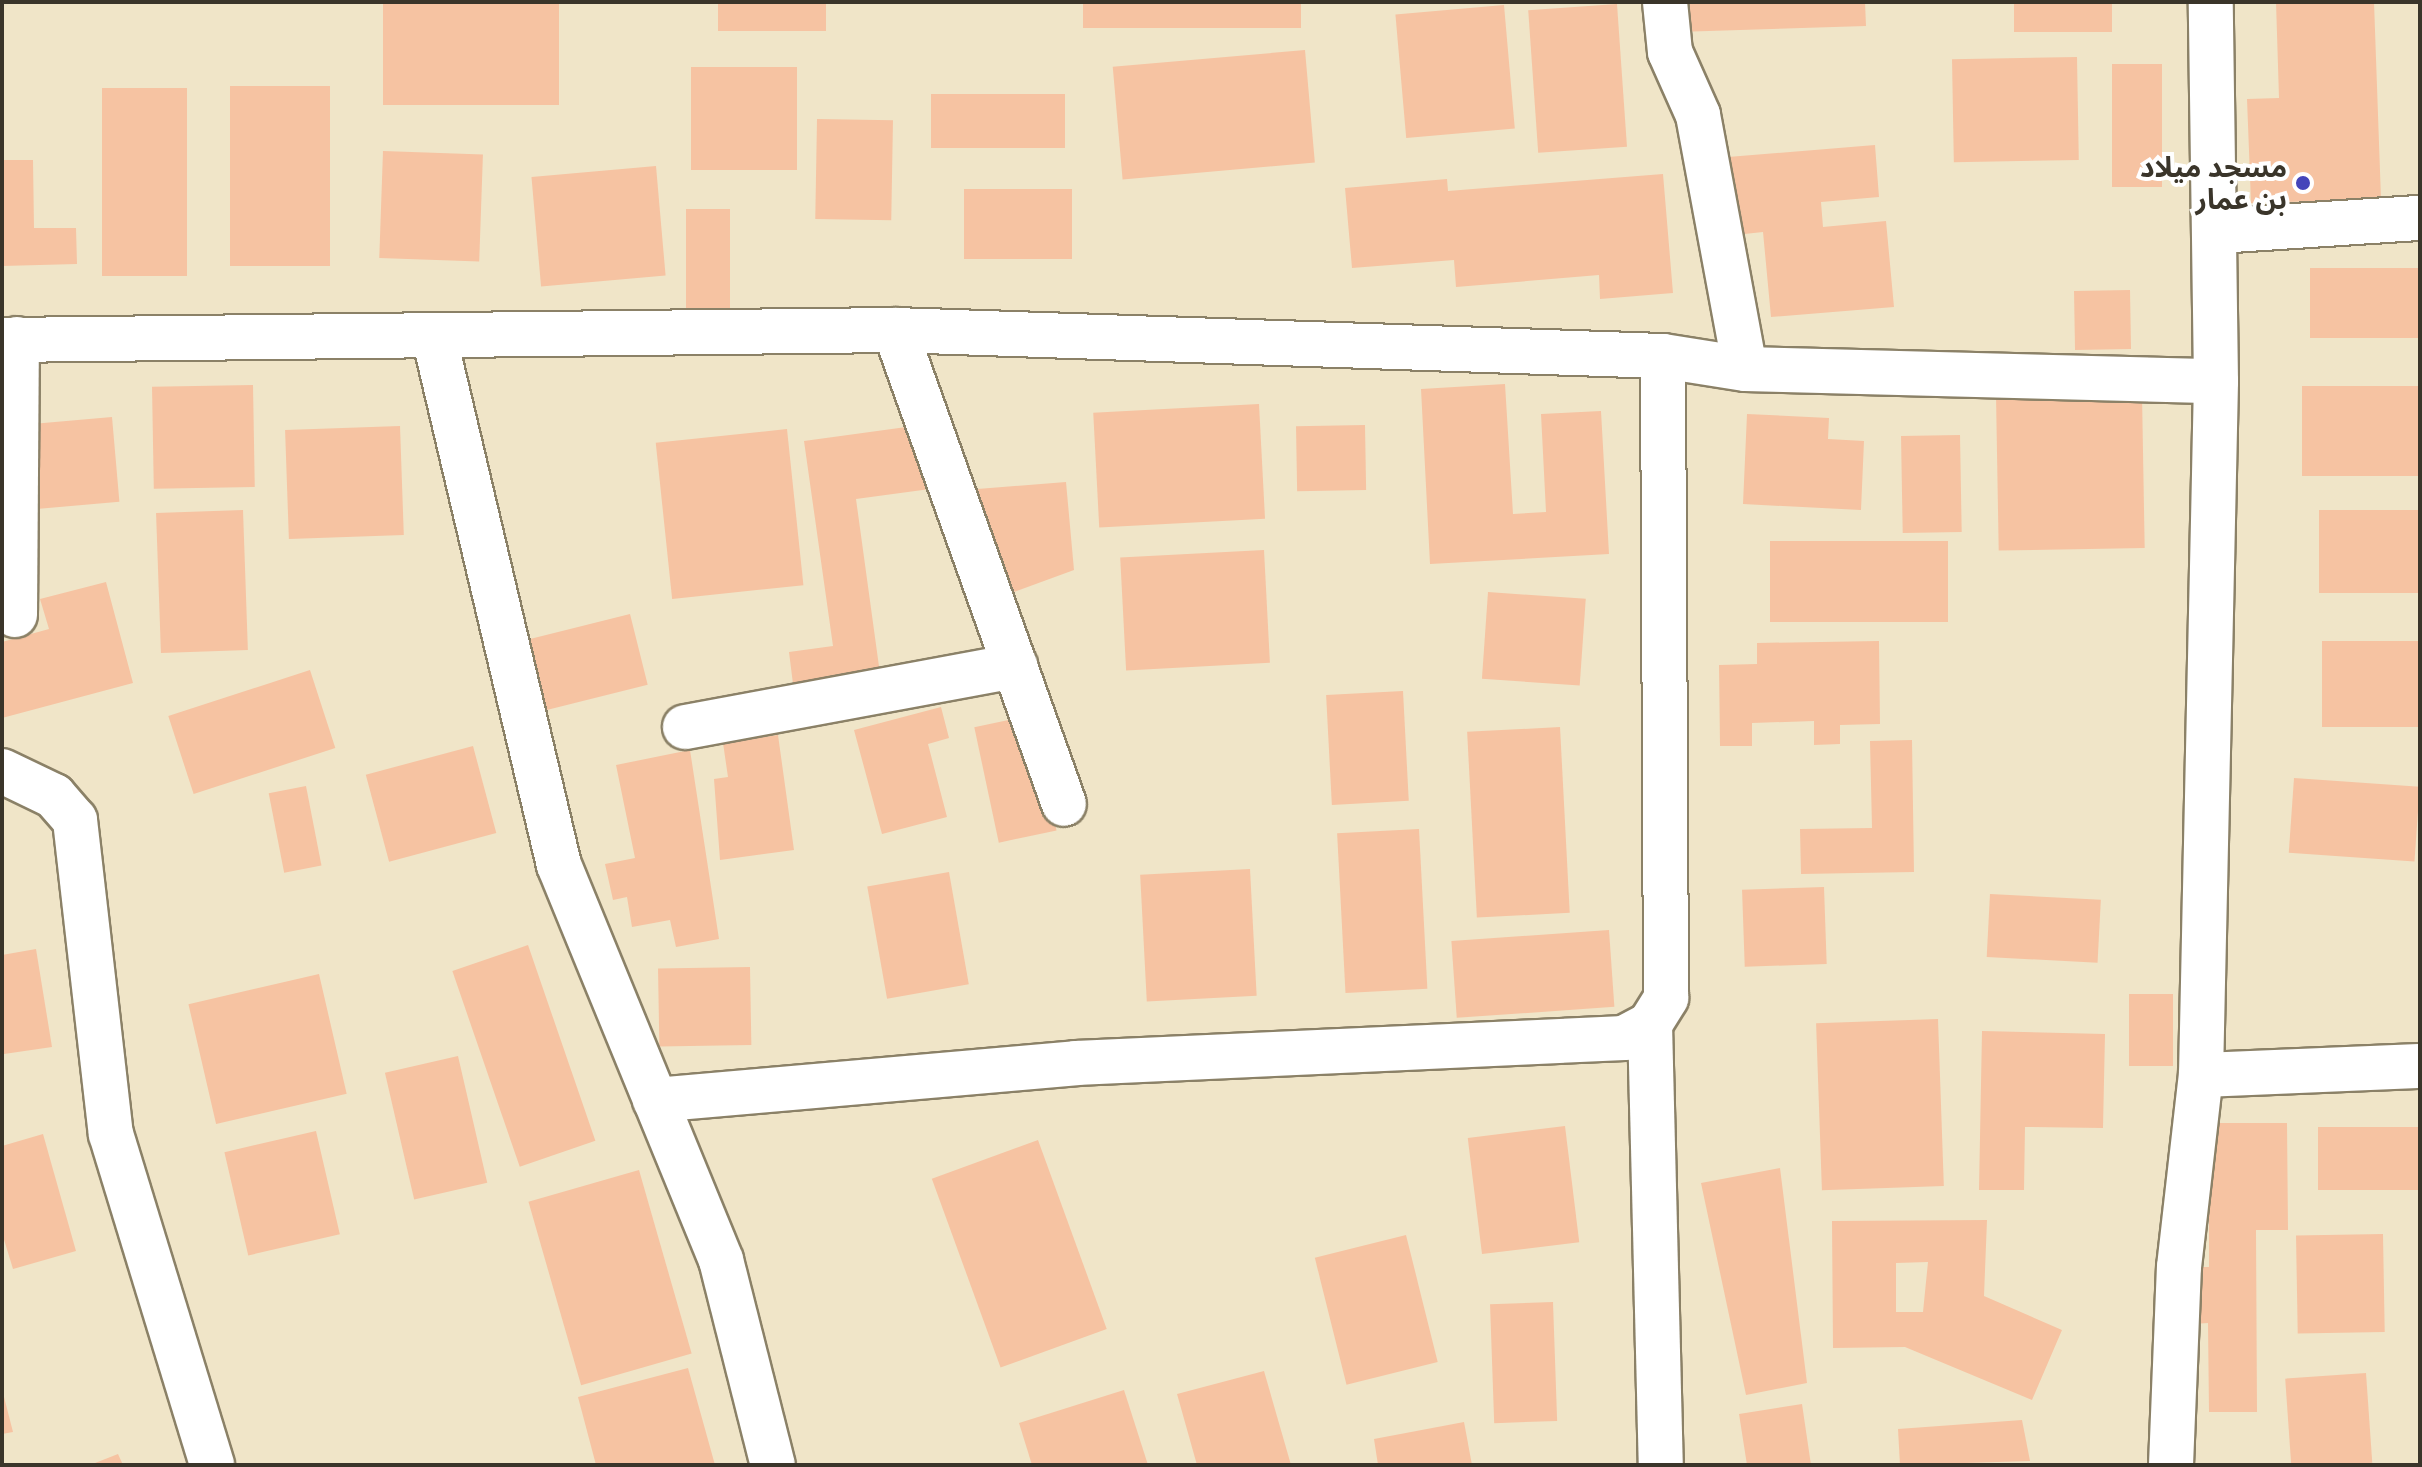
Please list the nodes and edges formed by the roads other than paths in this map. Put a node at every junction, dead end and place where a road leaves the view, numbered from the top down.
1 (1665, 2) edge
2 (2211, 2) edge
3 (2420, 218) edge
4 (2217, 231) junction
5 (895, 330) junction
6 (434, 336) junction
7 (10, 339) edge
8 (1663, 356) junction
9 (1745, 369) junction
10 (2216, 381) junction
11 (15, 615) dead end
12 (1015, 666) junction
13 (685, 727) dead end
14 (2, 771) edge
15 (1064, 804) dead end
16 (1650, 1024) junction
17 (2420, 1066) edge
18 (2201, 1075) junction
19 (655, 1100) junction
20 (2167, 1462) edge
21 (212, 1465) edge
22 (773, 1465) edge
23 (1661, 1465) edge

1 - 9 street
2 - 4 street
3 - 4 street
4 - 10 street
5 - 6 street
5 - 8 street
5 - 12 street
6 - 7 street
6 - 19 street
7 - 11 street
8 - 9 street
8 - 16 street
9 - 10 street
10 - 18 street
12 - 13 street
12 - 15 street
14 - 21 street
16 - 19 street
16 - 23 street
17 - 18 street
18 - 20 street
19 - 22 street

